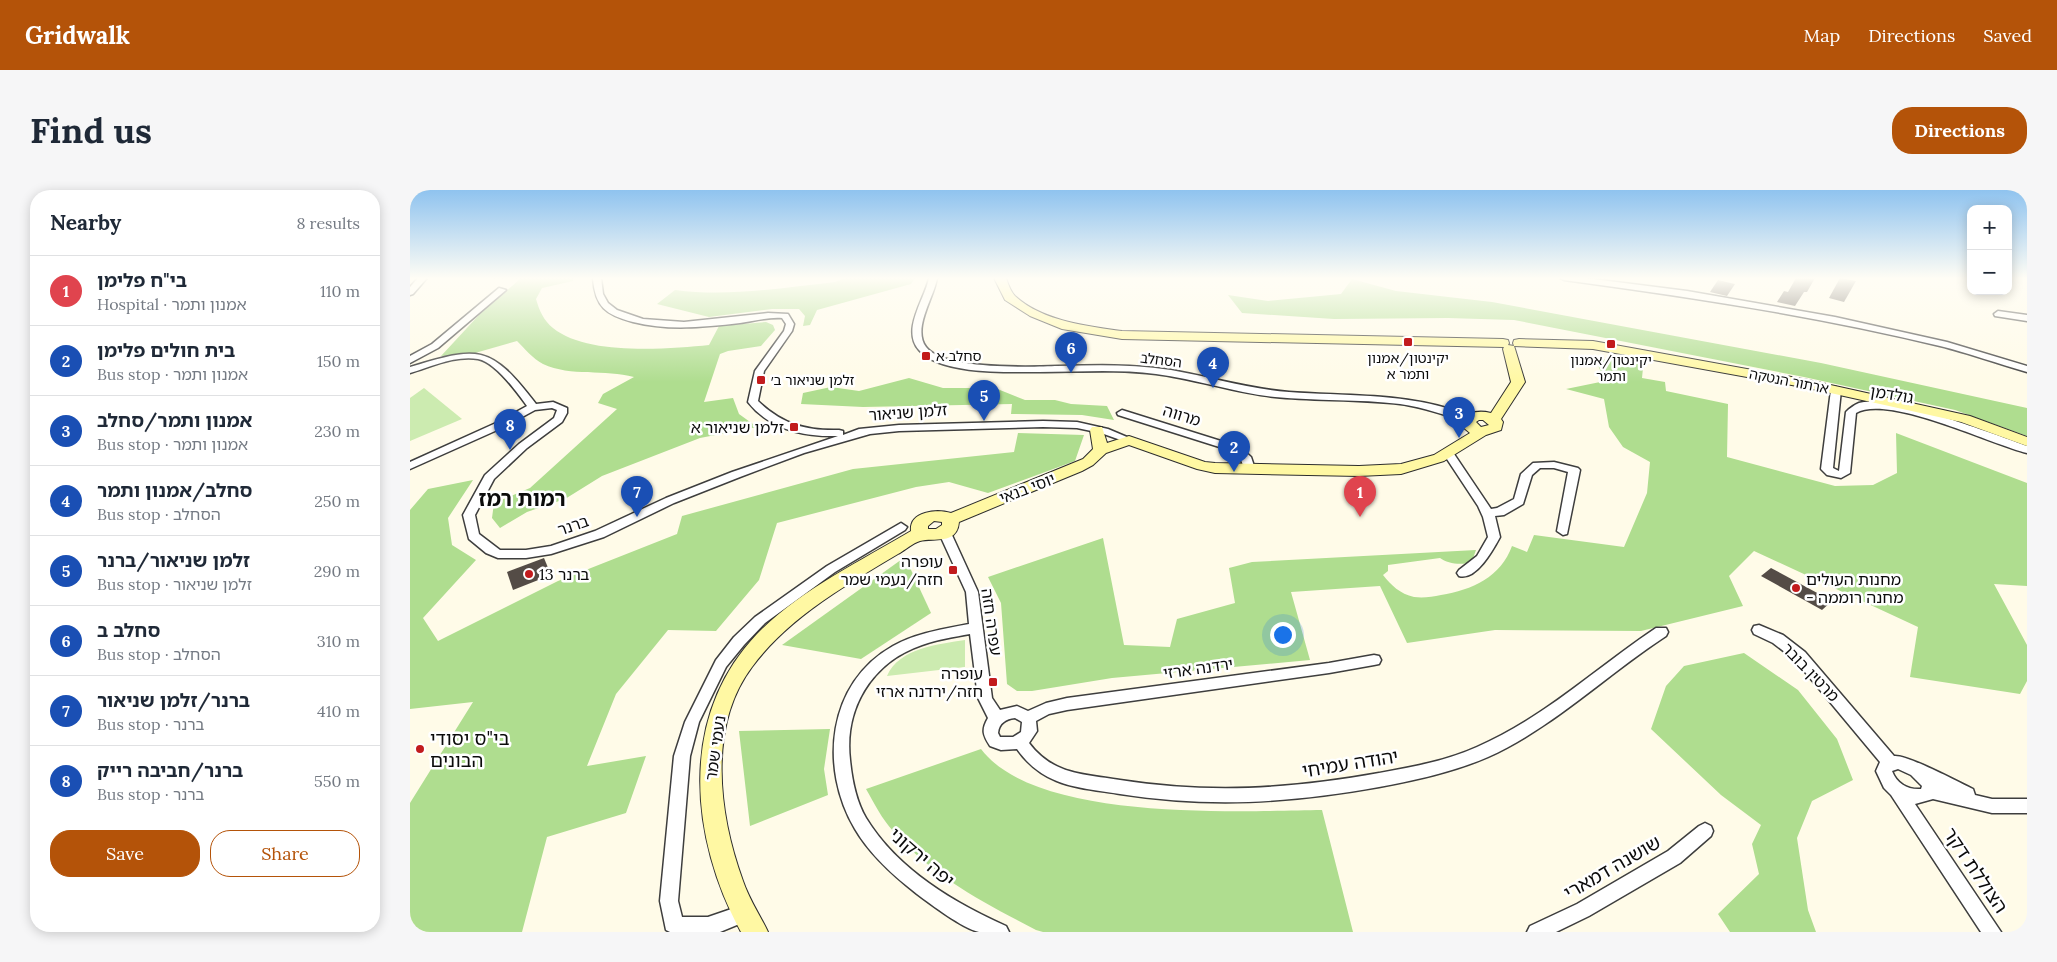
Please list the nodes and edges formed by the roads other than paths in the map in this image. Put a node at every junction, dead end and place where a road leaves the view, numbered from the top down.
1 (475, 313) edge
2 (615, 313) edge
3 (922, 313) edge
4 (1032, 313) edge
5 (1793, 313) edge
6 (1998, 314) dead end
7 (2027, 318) edge
8 (1513, 349) junction
9 (410, 360) edge
10 (2027, 367) edge
11 (410, 370) edge
12 (1836, 390) junction
13 (533, 407) junction
14 (1122, 413) dead end
15 (1481, 423) junction
16 (1096, 430) junction
17 (866, 432) junction
18 (807, 433) junction
19 (1129, 440) junction
20 (2027, 442) edge
21 (807, 448) junction
22 (1101, 450) junction
23 (2027, 450) edge
24 (1448, 453) junction
25 (410, 466) edge
26 (1249, 469) junction
27 (1488, 513) junction
28 (947, 526) junction
29 (911, 530) junction
30 (1563, 531) dead end
31 (1463, 573) dead end
32 (977, 628) junction
33 (1759, 630) dead end
34 (1661, 632) dead end
35 (1374, 660) dead end
36 (997, 718) junction
37 (1028, 718) junction
38 (1857, 721) junction
39 (1020, 742) junction
40 (1890, 763) junction
41 (1913, 768) junction
42 (1897, 790) junction
43 (1926, 794) junction
44 (1992, 806) junction
45 (2027, 806) edge
46 (1705, 831) dead end
47 (1925, 832) junction
48 (743, 914) junction
49 (755, 932) edge
50 (1000, 932) edge
51 (1536, 932) edge
52 (1992, 932) edge

1 - 9 street
2 - 18 street, זלמן שניאור
3 - 15 street, הסחלב
4 - 8 street, ארתור הנטקה
5 - 10 street
6 - 7 street
8 - 12 street, ארתור הנטקה
8 - 15 street
11 - 13 street
12 - 20 street, ארתור הנטקה
12 - 23 street, גולדמן
13 - 21 street, ברנר
13 - 25 street
14 - 26 street, מרווה
15 - 24 street
16 - 17 street, זלמן שניאור
16 - 19 street, זלמן שניאור
16 - 22 street
17 - 18 street, זלמן שניאור
17 - 21 street, ברנר
18 - 21 street
19 - 22 street, יוסי בנאי
19 - 26 street
22 - 28 street, יוסי בנאי
24 - 26 street
24 - 27 street
27 - 30 street
27 - 31 street
28 - 29 street
28 - 32 street, עפרה חזה
29 - 48 street, נעמי שמר
29 - 48 street
32 - 36 street, עפרה חזה
32 - 50 street, יפה ירקוני
33 - 38 street, מרטין בובר
34 - 39 street, יהודה עמיחי
35 - 37 street, ירדנה ארזי
36 - 37 street
36 - 39 street
37 - 39 street
38 - 40 street, מרטין בובר
38 - 41 street, מרטין בובר
40 - 41 street
40 - 42 street, הצוללת דקר
41 - 43 street
41 - 44 street, מרטין בובר
42 - 43 street, מרטין בובר
42 - 47 street, הצוללת דקר
43 - 44 street, מרטין בובר
43 - 47 street, הצוללת דקר
44 - 45 street, מרטין בובר
46 - 51 street, שושנה דמארי
47 - 52 street, הצוללת דקר
48 - 49 street, נעמי שמר

